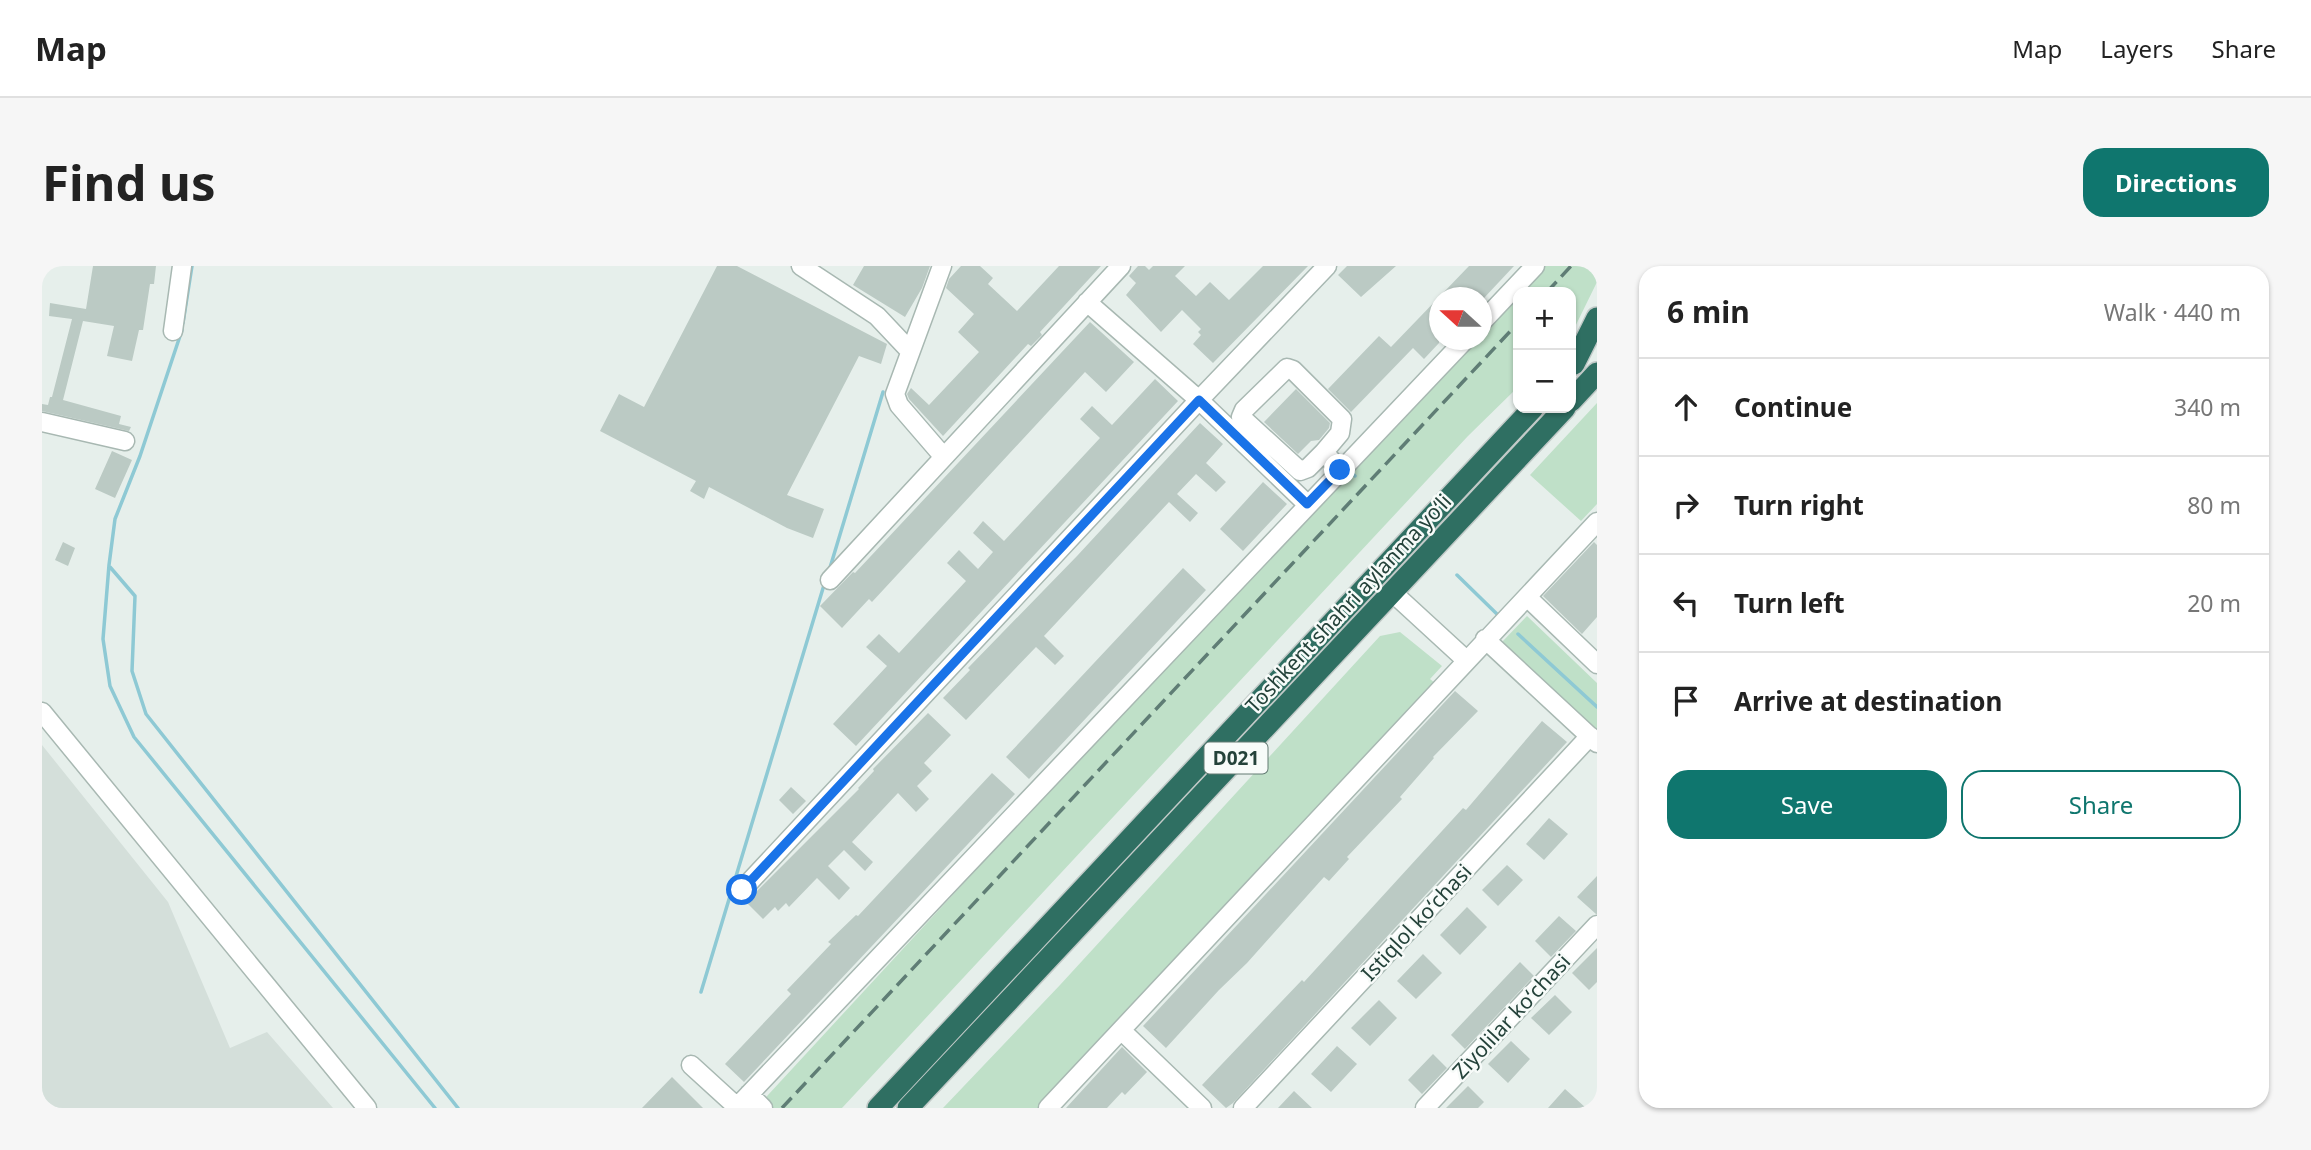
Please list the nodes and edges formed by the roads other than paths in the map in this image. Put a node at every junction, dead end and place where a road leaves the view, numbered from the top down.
1 (183, 266) edge
2 (801, 266) edge
3 (942, 266) edge
4 (1121, 266) edge
5 (1327, 266) edge
6 (1535, 266) edge
7 (1087, 302) junction
8 (1492, 311) edge
9 (1597, 318) edge
10 (173, 331) dead end
11 (1597, 339) edge
12 (1455, 350) edge
13 (910, 351) junction
14 (1576, 358) edge
15 (1576, 362) edge
16 (1594, 378) edge
17 (1576, 396) edge
18 (1199, 400) junction
19 (1527, 413) edge
20 (1560, 413) edge
21 (42, 422) edge
22 (125, 441) dead end
23 (1324, 452) junction
24 (943, 456) junction
25 (1340, 470) junction
26 (1307, 504) junction
27 (1597, 522) edge
28 (1374, 575) junction
29 (830, 580) dead end
30 (1392, 592) junction
31 (1527, 597) junction
32 (1485, 639) junction
33 (1466, 660) junction
34 (1597, 664) edge
35 (42, 712) edge
36 (1593, 740) edge
37 (742, 890) dead end
38 (1597, 925) edge
39 (1122, 1031) junction
40 (691, 1065) dead end
41 (749, 1094) junction
42 (367, 1108) edge
43 (763, 1108) edge
44 (878, 1108) edge
45 (908, 1108) edge
46 (1048, 1108) edge
47 (1202, 1108) edge
48 (1243, 1108) edge
49 (1425, 1108) edge

1 - 10 street
2 - 13 street
3 - 13 street
4 - 7 street
5 - 18 street
6 - 8 street
7 - 18 street
7 - 24 street
9 - 14 highway
11 - 15 highway
12 - 25 street
13 - 24 street
16 - 17 highway
18 - 26 street
18 - 37 street
19 - 28 highway, Toshkent shahri aylanma yoʻli / D021
20 - 30 highway, Toshkent shahri aylanma yoʻli / D021
21 - 22 street
23 - 23 street
23 - 25 street
24 - 29 street
25 - 26 street
26 - 41 street
27 - 31 street
28 - 30 highway
28 - 44 highway, Toshkent shahri aylanma yoʻli / D021
30 - 33 street
30 - 45 highway, Toshkent shahri aylanma yoʻli / D021
31 - 32 street
31 - 34 street
32 - 33 street
32 - 36 street
33 - 39 street
35 - 42 street
36 - 48 street, Istiqlol koʻchasi
38 - 49 street, Ziyolilar koʻchasi
39 - 46 street
39 - 47 street
40 - 41 street
41 - 43 street

